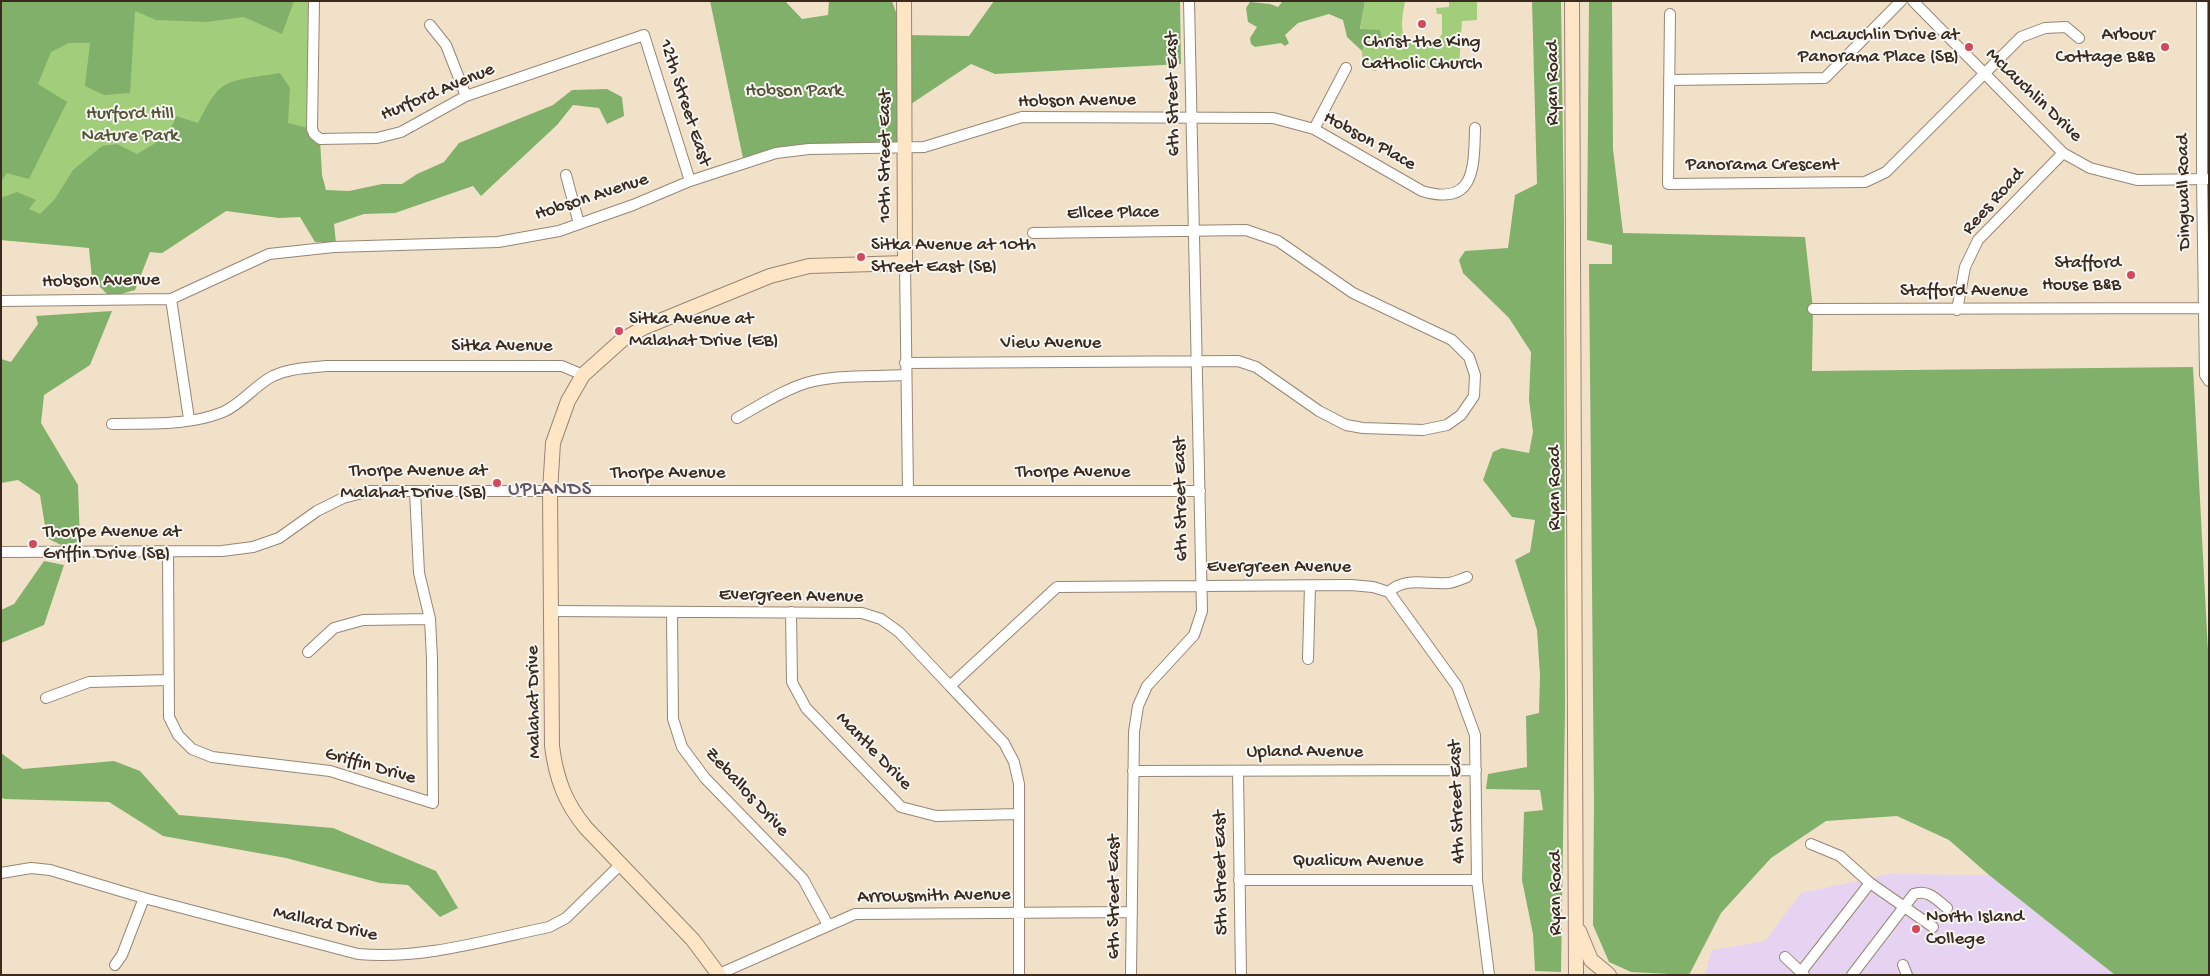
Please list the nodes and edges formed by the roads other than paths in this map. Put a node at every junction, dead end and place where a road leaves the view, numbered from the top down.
1 (314, 1) edge
2 (904, 1) edge
3 (1189, 1) edge
4 (1572, 1) edge
5 (1901, 1) edge
6 (1913, 1) edge
7 (2202, 1) edge
8 (1670, 14) dead end
9 (430, 25) dead end
10 (644, 35) joint
11 (2079, 38) dead end
12 (2206, 58) edge
13 (1346, 68) dead end
14 (1984, 74) junction
15 (1669, 80) junction
16 (466, 96) junction
17 (1192, 118) junction
18 (1475, 128) dead end
19 (1314, 129) junction
20 (905, 148) junction
21 (2063, 153) junction
22 (566, 176) dead end
23 (2205, 179) edge
24 (690, 181) junction
25 (579, 224) junction
26 (1194, 230) junction
27 (1032, 233) dead end
28 (905, 263) junction
29 (171, 299) junction
30 (1, 300) edge
31 (2205, 308) junction
32 (1814, 309) dead end
33 (1957, 310) junction
34 (1197, 361) junction
35 (905, 363) junction
36 (583, 375) junction
37 (905, 375) junction
38 (2209, 380) edge
39 (737, 418) dead end
40 (189, 420) junction
41 (112, 424) dead end
42 (415, 491) junction
43 (550, 491) junction
44 (908, 491) junction
45 (1200, 491) junction
46 (168, 551) junction
47 (1, 552) edge
48 (1467, 577) dead end
49 (1202, 585) junction
50 (1310, 586) junction
51 (1389, 592) junction
52 (552, 611) junction
53 (672, 612) junction
54 (791, 612) junction
55 (430, 619) junction
56 (308, 652) dead end
57 (1308, 659) dead end
58 (169, 680) junction
59 (950, 686) junction
60 (46, 698) dead end
61 (1476, 770) junction
62 (1133, 771) junction
63 (1238, 771) junction
64 (1019, 814) junction
65 (1811, 844) dead end
66 (621, 864) junction
67 (1, 873) edge
68 (1240, 880) junction
69 (1478, 880) junction
70 (1870, 883) junction
71 (144, 898) junction
72 (1903, 906) junction
73 (1947, 908) dead end
74 (1132, 912) junction
75 (1019, 913) junction
76 (1576, 922) junction
77 (828, 925) junction
78 (1933, 927) dead end
79 (1785, 958) dead end
80 (115, 965) dead end
81 (1803, 973) edge
82 (719, 975) edge
83 (1019, 975) edge
84 (1131, 975) edge
85 (1241, 975) edge
86 (1489, 975) edge
87 (1576, 975) edge
88 (1609, 975) edge
89 (1852, 975) edge

1 - 16 street, Hurford Avenue
2 - 20 street, 10th Street East
3 - 17 street, 6th Street East
4 - 76 street, Ryan Road
5 - 15 street
6 - 14 street, McLauchlin Drive
7 - 12 street, Dingwall Road
8 - 15 street, Panorama Crescent
9 - 16 street
10 - 16 street, Hurford Avenue
10 - 24 street, 12th Street East
11 - 14 street
12 - 23 street, Dingwall Road
13 - 19 street
14 - 15 street, Panorama Crescent
14 - 21 street, McLauchlin Drive
17 - 19 street, Hobson Place
17 - 20 street, Hobson Avenue
17 - 26 street, 6th Street East
18 - 19 street, Hobson Place
20 - 24 street, Hobson Avenue
20 - 28 street, 10th Street East
21 - 23 street, McLauchlin Drive
21 - 33 street, Rees Road
22 - 25 street
23 - 31 street, Dingwall Road
24 - 25 street, Hobson Avenue
25 - 29 street, Hobson Avenue
26 - 27 street, Ellcee Place
26 - 34 street, 6th Street East
26 - 34 street, Ellcee Place
28 - 35 street, 10th Street East
28 - 36 street
29 - 30 street, Hobson Avenue
29 - 40 street
31 - 33 street, Stafford Avenue
31 - 38 street, Dingwall Road
32 - 33 street, Stafford Avenue
34 - 35 street, View Avenue
34 - 45 street, 6th Street East
35 - 37 street, 10th Street East
36 - 40 street, Sitka Avenue
36 - 43 street, Malahat Drive
37 - 39 street
37 - 44 street, 10th Street East
40 - 41 street, Sitka Avenue
42 - 43 street, Thorpe Avenue
42 - 46 street, Thorpe Avenue
42 - 55 street, Griffin Drive
43 - 44 street, Thorpe Avenue
43 - 52 street, Malahat Drive
44 - 45 street, Thorpe Avenue
45 - 49 street, 6th Street East
46 - 47 street, Thorpe Avenue
46 - 58 street, Griffin Drive
48 - 51 street
49 - 50 street, Evergreen Avenue
49 - 59 street, Evergreen Avenue
49 - 62 street, 6th Street East
50 - 51 street, Evergreen Avenue
50 - 57 street
51 - 61 street, 4th Street East
52 - 53 street, Evergreen Avenue
52 - 66 street, Malahat Drive
53 - 54 street, Evergreen Avenue
53 - 77 street, Zeballos Drive
54 - 59 street, Evergreen Avenue
54 - 64 street, Mantle Drive
55 - 56 street
55 - 58 street, Griffin Drive
58 - 60 street
59 - 64 street
61 - 63 street, Upland Avenue
61 - 69 street, 4th Street East
62 - 63 street, Upland Avenue
62 - 74 street, 6th Street East
63 - 68 street, 5th Street East
64 - 75 street
65 - 70 street
66 - 71 street, Mallard Drive
66 - 82 street, Malahat Drive
67 - 71 street, Mallard Drive
68 - 69 street, Qualicum Avenue
68 - 85 street, 5th Street East
69 - 86 street, 4th Street East
70 - 72 street
70 - 81 street
71 - 80 street
72 - 73 street
72 - 78 street
72 - 89 street
74 - 75 street, Arrowsmith Avenue
74 - 84 street, 6th Street East
75 - 77 street, Arrowsmith Avenue
75 - 83 street
76 - 87 street, Ryan Road
76 - 88 street
77 - 82 street, Arrowsmith Avenue
79 - 81 street

